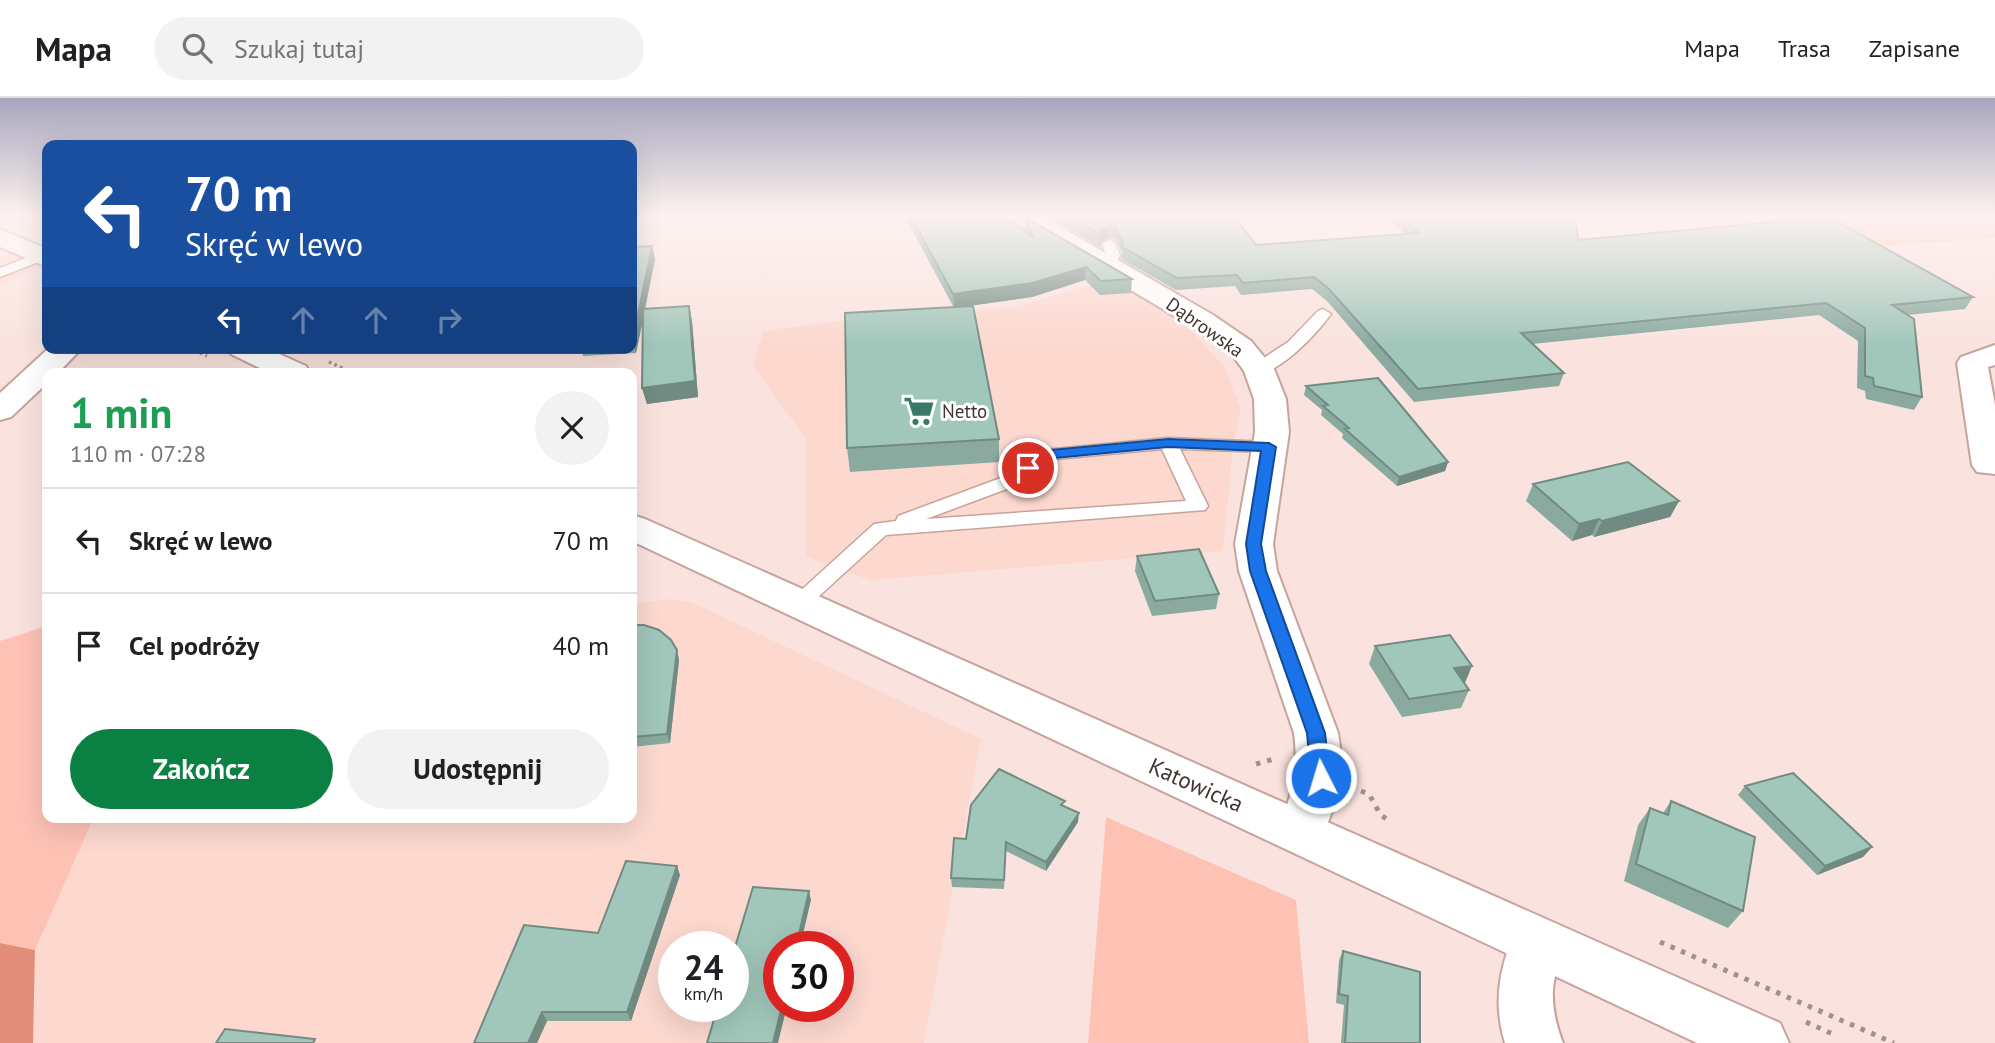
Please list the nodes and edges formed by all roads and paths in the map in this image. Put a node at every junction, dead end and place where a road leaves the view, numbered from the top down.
1 (38, 259) edge
2 (1116, 259) edge
3 (0, 273) edge
4 (1323, 314) dead end
5 (61, 354) edge
6 (255, 354) edge
7 (1995, 354) edge
8 (46, 368) edge
9 (284, 368) edge
10 (1259, 369) junction
11 (42, 372) edge
12 (0, 411) edge
13 (1168, 443) junction
14 (1269, 447) junction
15 (1989, 464) dead end
16 (637, 529) edge
17 (881, 529) junction
18 (797, 604) junction
19 (1300, 832) junction
20 (1537, 942) junction
21 (1534, 1043) edge
22 (1760, 1043) edge

1 - 3 lane
2 - 10 street, Dąbrowska
4 - 10 lane
5 - 8 street
6 - 9 street
7 - 15 street
10 - 14 street, Dąbrowska
11 - 12 street
13 - 14 lane
13 - 17 lane
13 - 17 lane
14 - 19 street, Dąbrowska
16 - 18 street, Katowicka
17 - 18 lane
18 - 19 street, Katowicka
19 - 20 street, Katowicka
20 - 21 street
20 - 22 street, Katowicka

